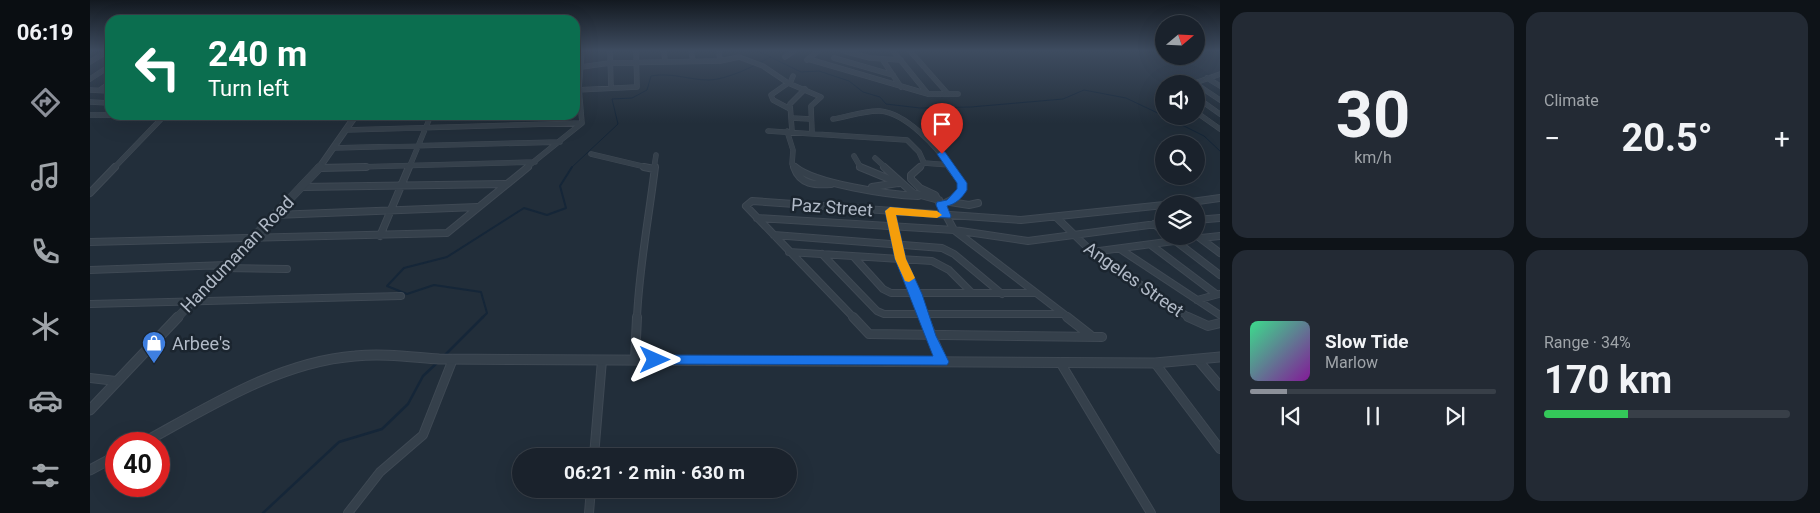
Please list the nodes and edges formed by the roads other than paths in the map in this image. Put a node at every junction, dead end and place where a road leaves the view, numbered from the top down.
1 (610, 75) edge
2 (636, 75) edge
3 (776, 75) edge
4 (862, 75) edge
5 (893, 75) edge
6 (913, 75) edge
7 (931, 75) edge
8 (1217, 75) edge
9 (793, 76) dead end
10 (1207, 78) joint
11 (788, 83) junction
12 (105, 86) edge
13 (1220, 86) edge
14 (902, 87) junction
15 (611, 88) junction
16 (805, 89) junction
17 (90, 90) edge
18 (99, 90) junction
19 (105, 90) edge
20 (580, 90) edge
21 (1205, 90) edge
22 (928, 94) junction
23 (948, 94) junction
24 (958, 94) dead end
25 (1220, 100) edge
26 (90, 102) edge
27 (105, 103) edge
28 (1205, 104) edge
29 (790, 109) junction
30 (1220, 114) edge
31 (90, 115) edge
32 (105, 115) edge
33 (580, 116) edge
34 (790, 118) junction
35 (1205, 118) edge
36 (811, 119) junction
37 (160, 120) edge
38 (353, 120) edge
39 (429, 120) edge
40 (582, 123) junction
41 (426, 126) junction
42 (1220, 129) edge
43 (346, 130) junction
44 (768, 131) dead end
45 (789, 131) junction
46 (812, 132) junction
47 (835, 134) junction
48 (904, 138) junction
49 (925, 138) junction
50 (560, 142) junction
51 (417, 147) junction
52 (333, 148) junction
53 (591, 154) dead end
54 (656, 155) dead end
55 (854, 156) dead end
56 (875, 158) dead end
57 (535, 162) junction
58 (924, 163) junction
59 (950, 165) junction
60 (410, 166) junction
61 (794, 167) junction
62 (319, 168) junction
63 (654, 169) junction
64 (838, 183) junction
65 (505, 184) junction
66 (900, 184) junction
67 (403, 186) junction
68 (302, 187) junction
69 (866, 188) junction
70 (90, 193) edge
71 (918, 196) junction
72 (1220, 198) edge
73 (1205, 200) edge
74 (940, 202) junction
75 (950, 202) junction
76 (978, 203) dead end
77 (477, 207) junction
78 (1155, 207) edge
79 (391, 211) junction
80 (890, 211) junction
81 (275, 214) junction
82 (946, 216) junction
83 (1056, 217) junction
84 (757, 218) junction
85 (1220, 218) edge
86 (1205, 219) edge
87 (1154, 224) edge
88 (894, 227) junction
89 (954, 230) junction
90 (1071, 234) junction
91 (380, 236) junction
92 (774, 236) junction
93 (1220, 236) edge
94 (1205, 237) edge
95 (252, 239) junction
96 (90, 242) edge
97 (1205, 242) edge
98 (897, 244) junction
99 (1155, 244) edge
100 (1151, 245) junction
101 (1181, 245) edge
102 (1120, 249) junction
103 (789, 252) junction
104 (1092, 252) junction
105 (1220, 253) edge
106 (822, 254) junction
107 (854, 258) junction
108 (900, 259) junction
109 (224, 266) junction
110 (287, 269) dead end
111 (90, 270) edge
112 (1220, 274) edge
113 (971, 292) junction
114 (1036, 293) junction
115 (916, 294) junction
116 (1002, 294) junction
117 (1218, 294) edge
118 (401, 296) dead end
119 (1197, 300) junction
120 (192, 301) junction
121 (90, 304) edge
122 (922, 314) junction
123 (1061, 314) junction
124 (1220, 315) edge
125 (1220, 324) edge
126 (1090, 335) junction
127 (930, 336) junction
128 (1102, 337) dead end
129 (1220, 357) edge
130 (452, 359) junction
131 (602, 360) junction
132 (635, 360) junction
133 (1198, 360) junction
134 (943, 362) junction
135 (1060, 362) junction
136 (1155, 363) junction
137 (90, 378) edge
138 (116, 381) junction
139 (1220, 386) edge
140 (90, 410) edge
141 (164, 432) edge
142 (595, 448) edge
143 (1220, 449) edge
144 (105, 462) edge
145 (90, 470) edge
146 (590, 498) edge
147 (348, 513) edge
148 (589, 513) edge
149 (1151, 513) edge

1 - 15 street
2 - 15 street
3 - 11 street
4 - 14 street
5 - 14 street
6 - 22 street
7 - 23 street
8 - 10 street
9 - 11 street
10 - 13 street
11 - 16 street
11 - 29 street
12 - 18 street
14 - 22 street
15 - 20 street
16 - 29 street
16 - 36 street
17 - 18 street
18 - 19 street
21 - 25 street
22 - 23 street
23 - 24 street
26 - 27 street
28 - 30 street
29 - 34 street
31 - 32 street
33 - 40 street
34 - 36 street
34 - 45 street
35 - 42 street
36 - 46 street
37 - 70 street
38 - 43 street, Handumanan Road
39 - 41 street
40 - 41 street
40 - 50 street
41 - 43 street
41 - 51 street
43 - 52 street, Handumanan Road
44 - 45 street
45 - 46 street
45 - 61 street
46 - 47 street
47 - 48 street
47 - 49 street
48 - 49 street
48 - 58 street
49 - 59 street
50 - 51 street
50 - 57 street
51 - 52 street
51 - 60 street
52 - 62 street, Handumanan Road
53 - 63 street
54 - 63 street
55 - 66 street
56 - 66 street
57 - 60 street
57 - 65 street
58 - 59 street
58 - 74 street
59 - 75 street
60 - 62 street
60 - 67 street
61 - 64 street
61 - 64 street
62 - 68 street, Handumanan Road
63 - 132 street
64 - 69 street
65 - 67 street
65 - 77 street
66 - 69 street
66 - 71 street
67 - 68 street
67 - 79 street
68 - 81 street, Handumanan Road
69 - 71 street
71 - 74 street
72 - 73 street
74 - 75 street
74 - 82 street
75 - 76 street
77 - 79 street
77 - 91 street
78 - 83 street, Paz Street
79 - 81 street
79 - 91 street
80 - 82 street, Paz Street
80 - 84 street, Paz Street
80 - 88 street
81 - 95 street, Handumanan Road
82 - 83 street, Paz Street
82 - 89 street
83 - 90 street, Angeles Street
84 - 88 street
84 - 92 street
85 - 86 street
87 - 90 street
88 - 89 street
88 - 98 street
89 - 90 street
89 - 114 street
90 - 104 street, Angeles Street
91 - 95 street
92 - 98 street
92 - 103 street
93 - 94 street
95 - 96 street
95 - 109 street, Handumanan Road
97 - 105 street
98 - 108 street
98 - 116 street
99 - 100 street
100 - 102 street
100 - 117 street
101 - 112 street
102 - 104 street
102 - 119 street
103 - 106 street
103 - 127 street
104 - 125 street, Angeles Street
106 - 107 street
106 - 122 street
107 - 108 street
107 - 115 street
108 - 113 street
108 - 115 street
109 - 110 street
109 - 111 street
109 - 120 street, Handumanan Road
113 - 115 street
113 - 116 street
114 - 116 street
114 - 123 street
115 - 122 street
117 - 119 street
118 - 120 street
119 - 124 street
120 - 121 street
120 - 138 street, Handumanan Road
122 - 123 street
122 - 127 street
123 - 126 street
126 - 127 street
126 - 128 street
127 - 134 street
129 - 133 street
130 - 131 street
130 - 141 street
130 - 147 street
131 - 132 street
131 - 142 street
132 - 134 street
133 - 136 street
133 - 139 street
134 - 135 street
135 - 136 street
135 - 149 street
136 - 143 street
137 - 138 street
138 - 140 street, Handumanan Road
144 - 145 street
146 - 148 street

